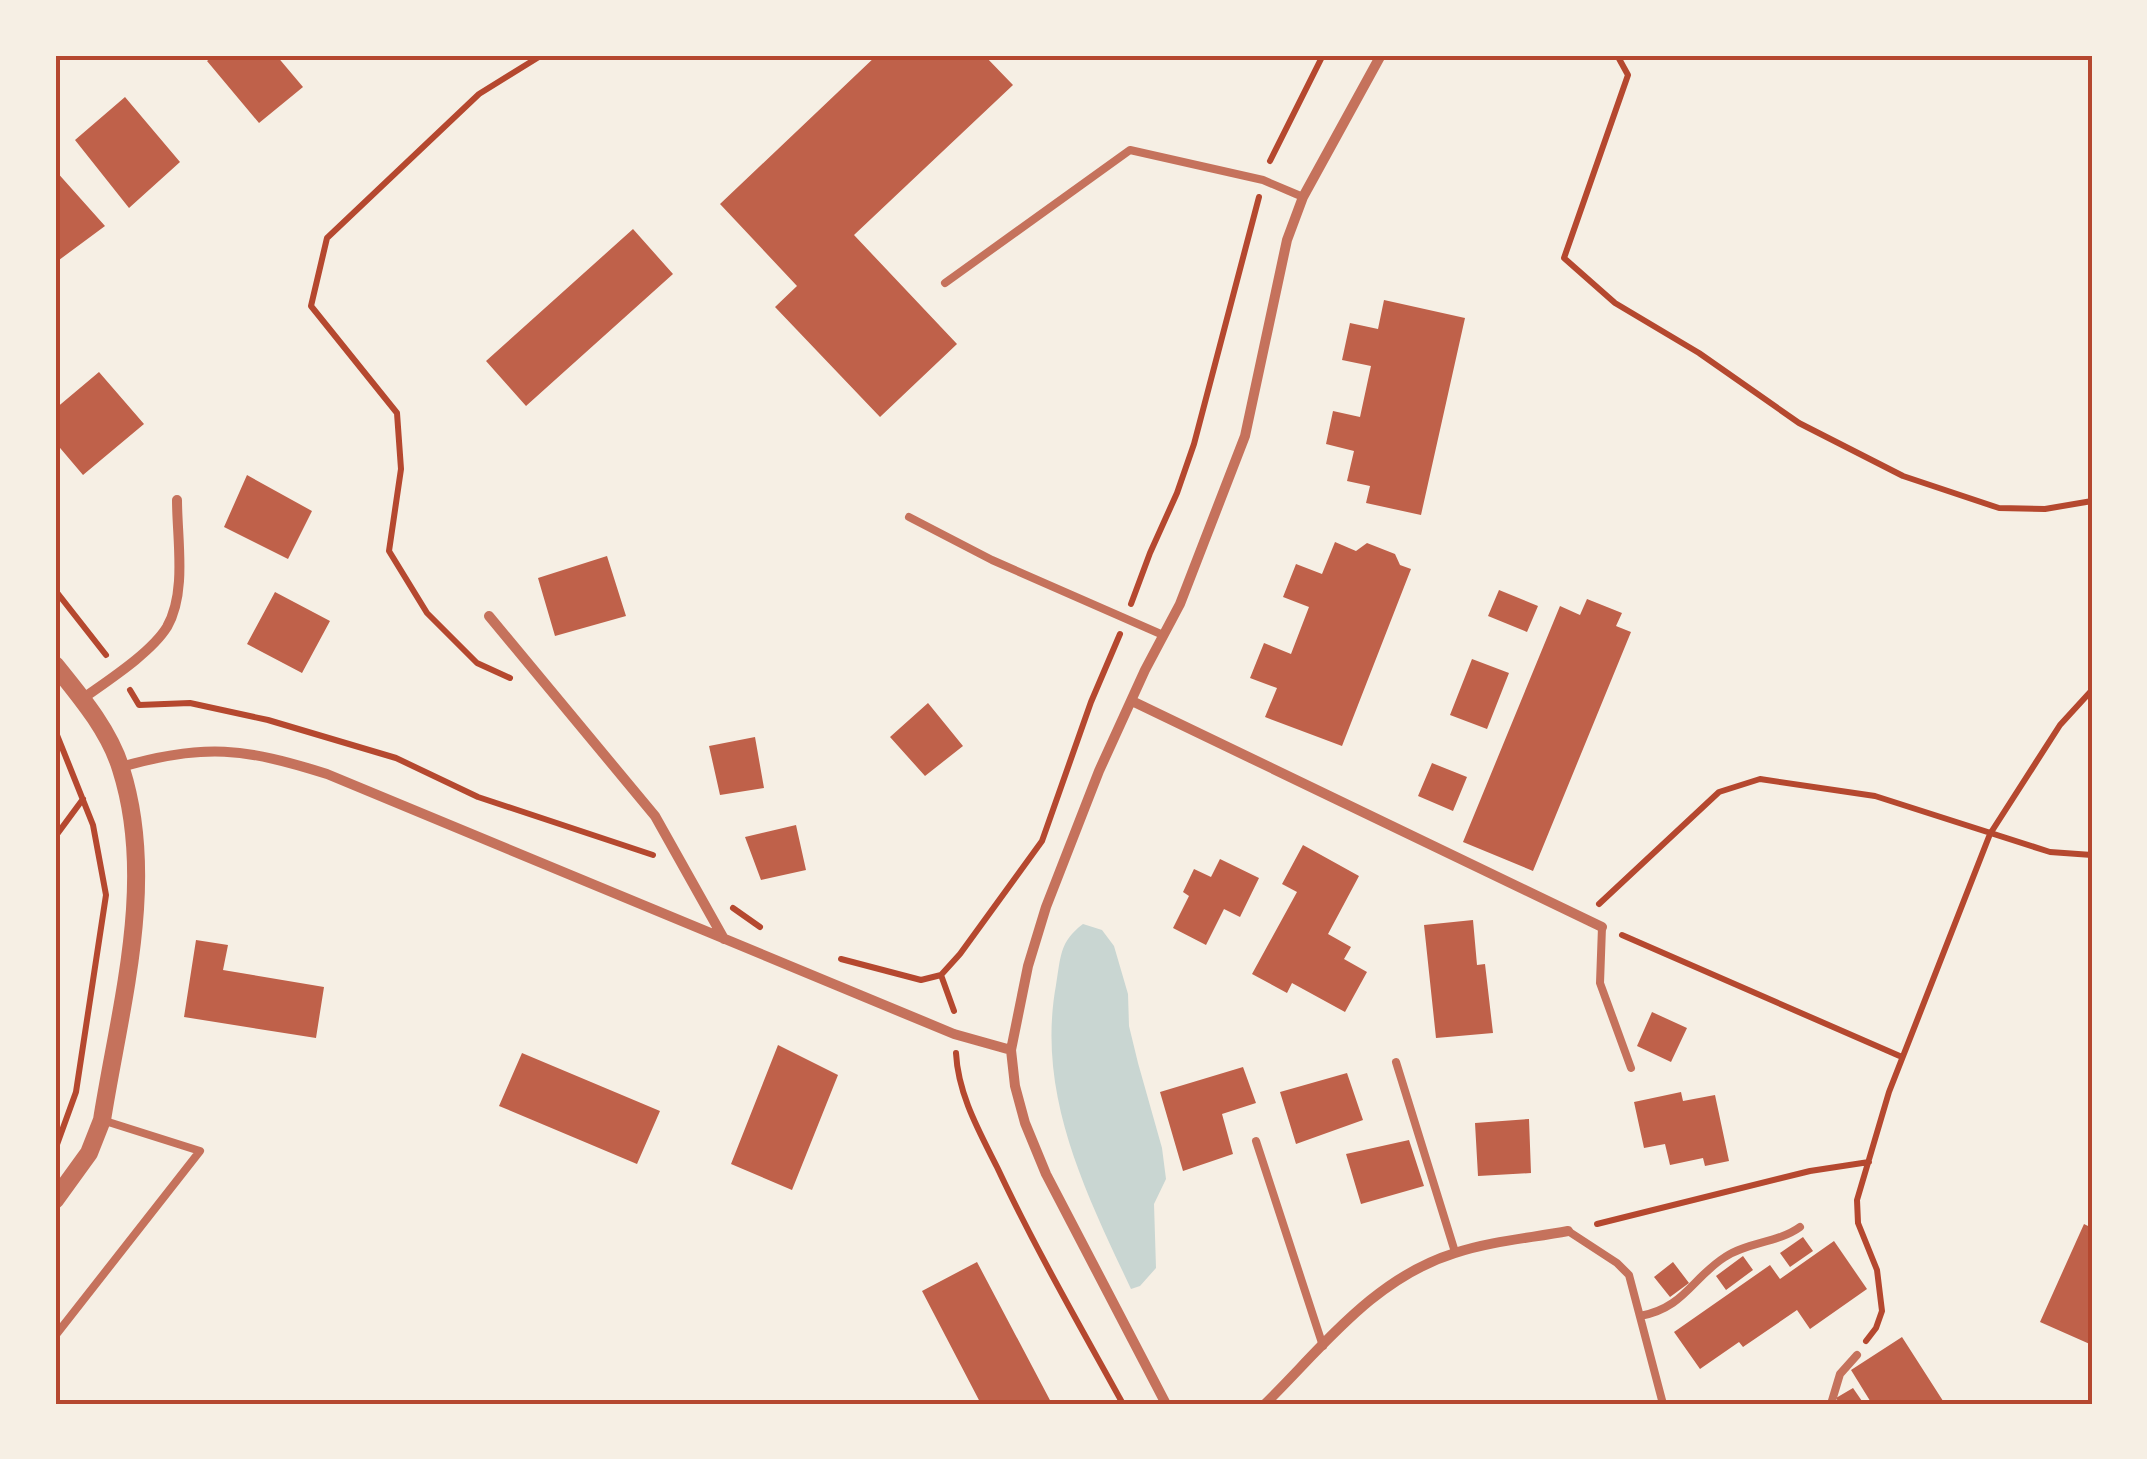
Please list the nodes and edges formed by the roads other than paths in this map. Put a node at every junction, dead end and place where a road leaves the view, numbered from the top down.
1 (1382, 55) edge
2 (1303, 197) junction
3 (945, 283) dead end
4 (177, 500) dead end
5 (909, 518) dead end
6 (490, 616) dead end
7 (1164, 635) junction
8 (55, 665) edge
9 (82, 700) junction
10 (1132, 701) junction
11 (120, 767) junction
12 (1602, 926) joint
13 (725, 940) junction
14 (1011, 1050) junction
15 (1396, 1062) dead end
16 (1631, 1068) dead end
17 (102, 1120) junction
18 (1256, 1141) dead end
19 (55, 1200) edge
20 (1800, 1226) dead end
21 (1568, 1231) joint
22 (1455, 1252) junction
23 (1640, 1316) junction
24 (55, 1336) edge
25 (1324, 1346) junction
26 (1856, 1354) road end
27 (1166, 1404) edge
28 (1265, 1404) edge
29 (1662, 1404) edge
30 (1831, 1404) edge

1 - 2 street
2 - 3 lane
2 - 7 street
4 - 9 street
5 - 7 lane
6 - 13 street
7 - 10 street
8 - 9 street
9 - 11 street
10 - 12 street
10 - 14 street
11 - 13 street
11 - 17 street
12 - 16 lane
13 - 14 street
14 - 27 street
15 - 22 lane
17 - 19 street
17 - 24 lane
18 - 25 lane
20 - 23 lane
21 - 22 street
21 - 23 lane
22 - 25 street
23 - 29 lane
25 - 28 street
26 - 30 lane

